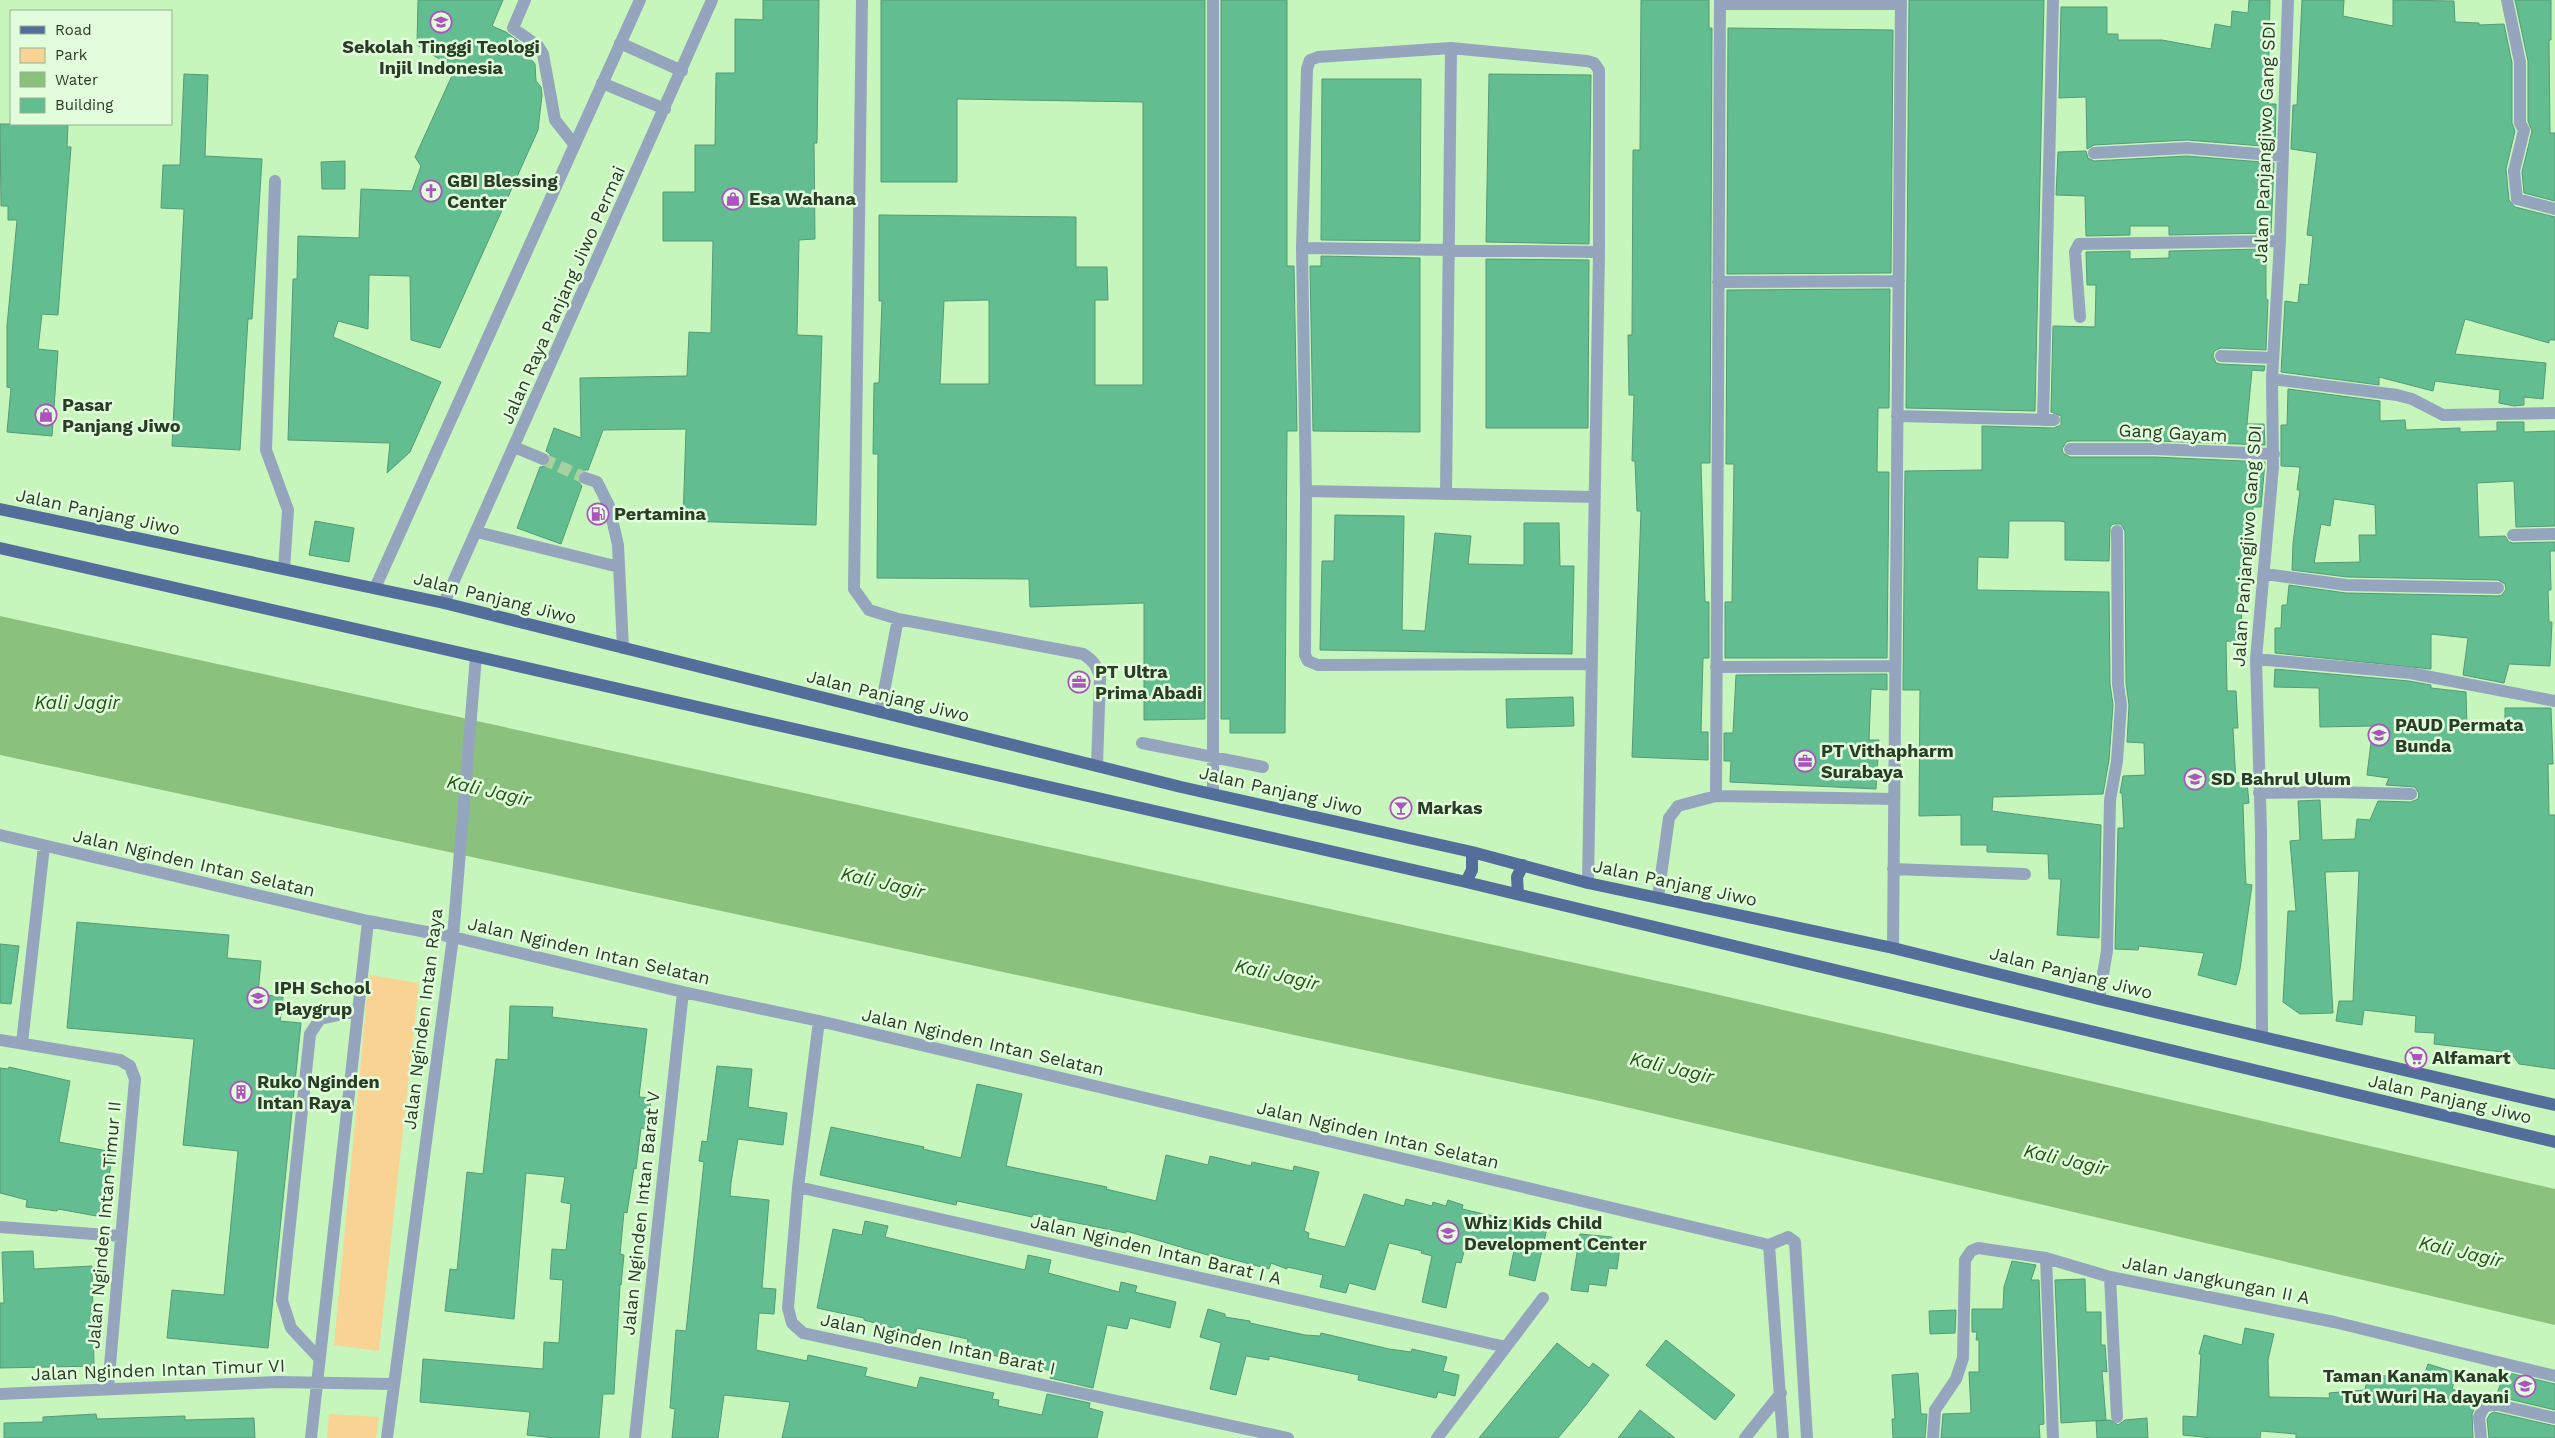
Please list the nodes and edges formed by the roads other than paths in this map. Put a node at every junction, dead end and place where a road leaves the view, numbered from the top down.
1 (525, 0) edge
2 (640, 0) edge
3 (712, 0) edge
4 (862, 0) edge
5 (1212, 0) edge
6 (2053, 0) edge
7 (2288, 0) edge
8 (2507, 0) edge
9 (1720, 2) edge
10 (1901, 2) edge
11 (620, 43) junction
12 (1451, 48) junction
13 (682, 71) junction
14 (602, 83) junction
15 (665, 109) junction
16 (574, 144) junction
17 (2094, 154) dead end
18 (2283, 156) junction
19 (275, 181) dead end
20 (2555, 209) edge
21 (2280, 241) junction
22 (1302, 248) junction
23 (1449, 250) junction
24 (1599, 252) junction
25 (1898, 281) junction
26 (1718, 282) junction
27 (2080, 317) dead end
28 (2221, 356) dead end
29 (2273, 358) junction
30 (2272, 379) junction
31 (2555, 413) edge
32 (1897, 416) junction
33 (514, 447) junction
34 (2070, 449) dead end
35 (2274, 454) junction
36 (543, 459) tunnel mouth
37 (585, 478) tunnel mouth
38 (1306, 491) junction
39 (1446, 494) junction
40 (1595, 497) junction
41 (0, 510) edge
42 (2117, 531) dead end
43 (476, 532) junction
44 (2555, 534) edge
45 (2513, 536) dead end
46 (0, 548) edge
47 (619, 567) junction
48 (284, 569) junction
49 (2265, 574) junction
50 (375, 588) junction
51 (2498, 588) dead end
52 (444, 603) junction
53 (898, 619) junction
54 (623, 648) junction
55 (476, 656) junction
56 (2256, 659) junction
57 (1592, 664) junction
58 (1895, 666) junction
59 (1716, 667) junction
60 (2555, 701) edge
61 (880, 712) junction
62 (1142, 743) dead end
63 (1212, 756) junction
64 (1097, 766) junction
65 (1263, 767) dead end
66 (1212, 794) junction
67 (2259, 794) junction
68 (2411, 794) dead end
69 (1716, 796) junction
70 (1894, 799) junction
71 (0, 836) edge
72 (44, 846) junction
73 (1472, 852) junction
74 (1522, 866) junction
75 (1893, 869) junction
76 (2025, 874) dead end
77 (1466, 882) junction
78 (1588, 883) junction
79 (1518, 894) junction
80 (1658, 897) junction
81 (368, 921) junction
82 (453, 937) junction
83 (1893, 948) junction
84 (683, 992) junction
85 (2099, 998) junction
86 (358, 1011) junction
87 (819, 1021) junction
88 (2262, 1035) junction
89 (0, 1040) edge
90 (22, 1043) junction
91 (2555, 1105) edge
92 (2555, 1142) edge
93 (798, 1186) junction
94 (0, 1227) edge
95 (120, 1236) junction
96 (1769, 1244) junction
97 (2046, 1258) junction
98 (2110, 1277) junction
99 (1543, 1298) dead end
100 (1506, 1347) junction
101 (318, 1357) junction
102 (2555, 1376) edge
103 (317, 1384) junction
104 (393, 1384) junction
105 (108, 1388) junction
106 (0, 1394) edge
107 (1781, 1394) junction
108 (2117, 1417) dead end
109 (2555, 1418) edge
110 (311, 1438) edge
111 (387, 1438) edge
112 (635, 1438) edge
113 (1288, 1438) edge
114 (1437, 1438) edge
115 (1745, 1438) edge
116 (1783, 1438) edge
117 (1807, 1438) edge
118 (1933, 1438) edge
119 (2053, 1438) edge
120 (2481, 1438) edge

1 - 16 street
2 - 11 street
3 - 13 street, Jalan Raya Panjang Jiwo Permai
4 - 53 street
5 - 63 street
6 - 32 street
7 - 18 street, Jalan Panjangjiwo Gang SDI
8 - 20 street
9 - 10 street
9 - 26 street
10 - 25 street
11 - 13 street
11 - 14 street
12 - 22 street
12 - 23 street
12 - 24 street
13 - 15 street, Jalan Raya Panjang Jiwo Permai
14 - 15 street
14 - 16 street
15 - 33 street, Jalan Raya Panjang Jiwo Permai
16 - 50 street
17 - 18 street
18 - 21 street, Jalan Panjangjiwo Gang SDI
19 - 48 street
21 - 27 street
21 - 29 street, Jalan Panjangjiwo Gang SDI
22 - 23 street
22 - 38 street
23 - 24 street
23 - 39 street
24 - 40 street
25 - 26 street
25 - 32 street
26 - 59 street
28 - 29 street
29 - 30 street, Jalan Panjangjiwo Gang SDI
30 - 31 street
30 - 35 street, Jalan Panjangjiwo Gang SDI
32 - 58 street
33 - 36 street
33 - 43 street, Jalan Raya Panjang Jiwo Permai
34 - 35 street, Gang Gayam
35 - 49 street, Jalan Panjangjiwo Gang SDI
37 - 47 street
38 - 39 street
38 - 57 street
39 - 40 street
40 - 57 street
41 - 48 main road, Jalan Panjang Jiwo
42 - 85 street
43 - 47 street
43 - 52 street, Jalan Raya Panjang Jiwo Permai
44 - 45 street
46 - 55 main road, Jalan Panjang Jiwo
47 - 54 street
48 - 50 main road, Jalan Panjang Jiwo
49 - 51 street
49 - 56 street, Jalan Panjangjiwo Gang SDI
50 - 52 main road, Jalan Panjang Jiwo
52 - 54 main road, Jalan Panjang Jiwo
53 - 61 street
53 - 64 street
54 - 61 main road, Jalan Panjang Jiwo
55 - 77 main road, Jalan Panjang Jiwo
55 - 82 street, Jalan Nginden Intan Raya
56 - 60 street
56 - 67 street, Jalan Panjangjiwo Gang SDI
57 - 78 street
58 - 59 street
58 - 70 street
59 - 69 street
61 - 64 main road, Jalan Panjang Jiwo
62 - 63 street
63 - 65 street
63 - 66 street
64 - 66 main road, Jalan Panjang Jiwo
66 - 73 main road, Jalan Panjang Jiwo
67 - 68 street
67 - 88 street, Jalan Panjangjiwo Gang SDI
69 - 70 street
69 - 80 street
70 - 75 street
71 - 72 street, Jalan Nginden Intan Selatan
72 - 81 street, Jalan Nginden Intan Selatan
72 - 90 street
73 - 74 main road, Jalan Panjang Jiwo
73 - 77 main road
74 - 78 main road, Jalan Panjang Jiwo
74 - 79 main road
75 - 76 street
75 - 83 street
77 - 79 main road, Jalan Panjang Jiwo
78 - 80 main road, Jalan Panjang Jiwo
79 - 92 main road, Jalan Panjang Jiwo
80 - 83 main road, Jalan Panjang Jiwo
81 - 82 street, Jalan Nginden Intan Selatan
81 - 86 street
82 - 84 street, Jalan Nginden Intan Selatan
82 - 104 street, Jalan Nginden Intan Raya
83 - 85 main road, Jalan Panjang Jiwo
84 - 87 street, Jalan Nginden Intan Selatan
84 - 112 street, Jalan Nginden Intan Barat V
85 - 88 main road, Jalan Panjang Jiwo
86 - 101 street
86 - 101 street
87 - 93 street, Jalan Nginden Intan Barat I
87 - 96 street, Jalan Nginden Intan Selatan
88 - 91 main road, Jalan Panjang Jiwo
89 - 90 street
90 - 95 street, Jalan Nginden Intan Timur II
93 - 100 street, Jalan Nginden Intan Barat I A
93 - 113 street, Jalan Nginden Intan Barat I
94 - 95 street
95 - 105 street, Jalan Nginden Intan Timur II
96 - 107 street
96 - 117 street
97 - 98 street, Jalan Jangkungan II A
97 - 118 street, Jalan Jangkungan II A
97 - 119 street
98 - 102 street, Jalan Jangkungan II A
98 - 108 street
99 - 100 street
100 - 114 street
101 - 103 street
103 - 104 street
103 - 105 street, Jalan Nginden Intan Timur VI
103 - 110 street
104 - 111 street, Jalan Nginden Intan Raya
105 - 106 street, Jalan Nginden Intan Timur VI
107 - 115 street
107 - 116 street
109 - 120 street

